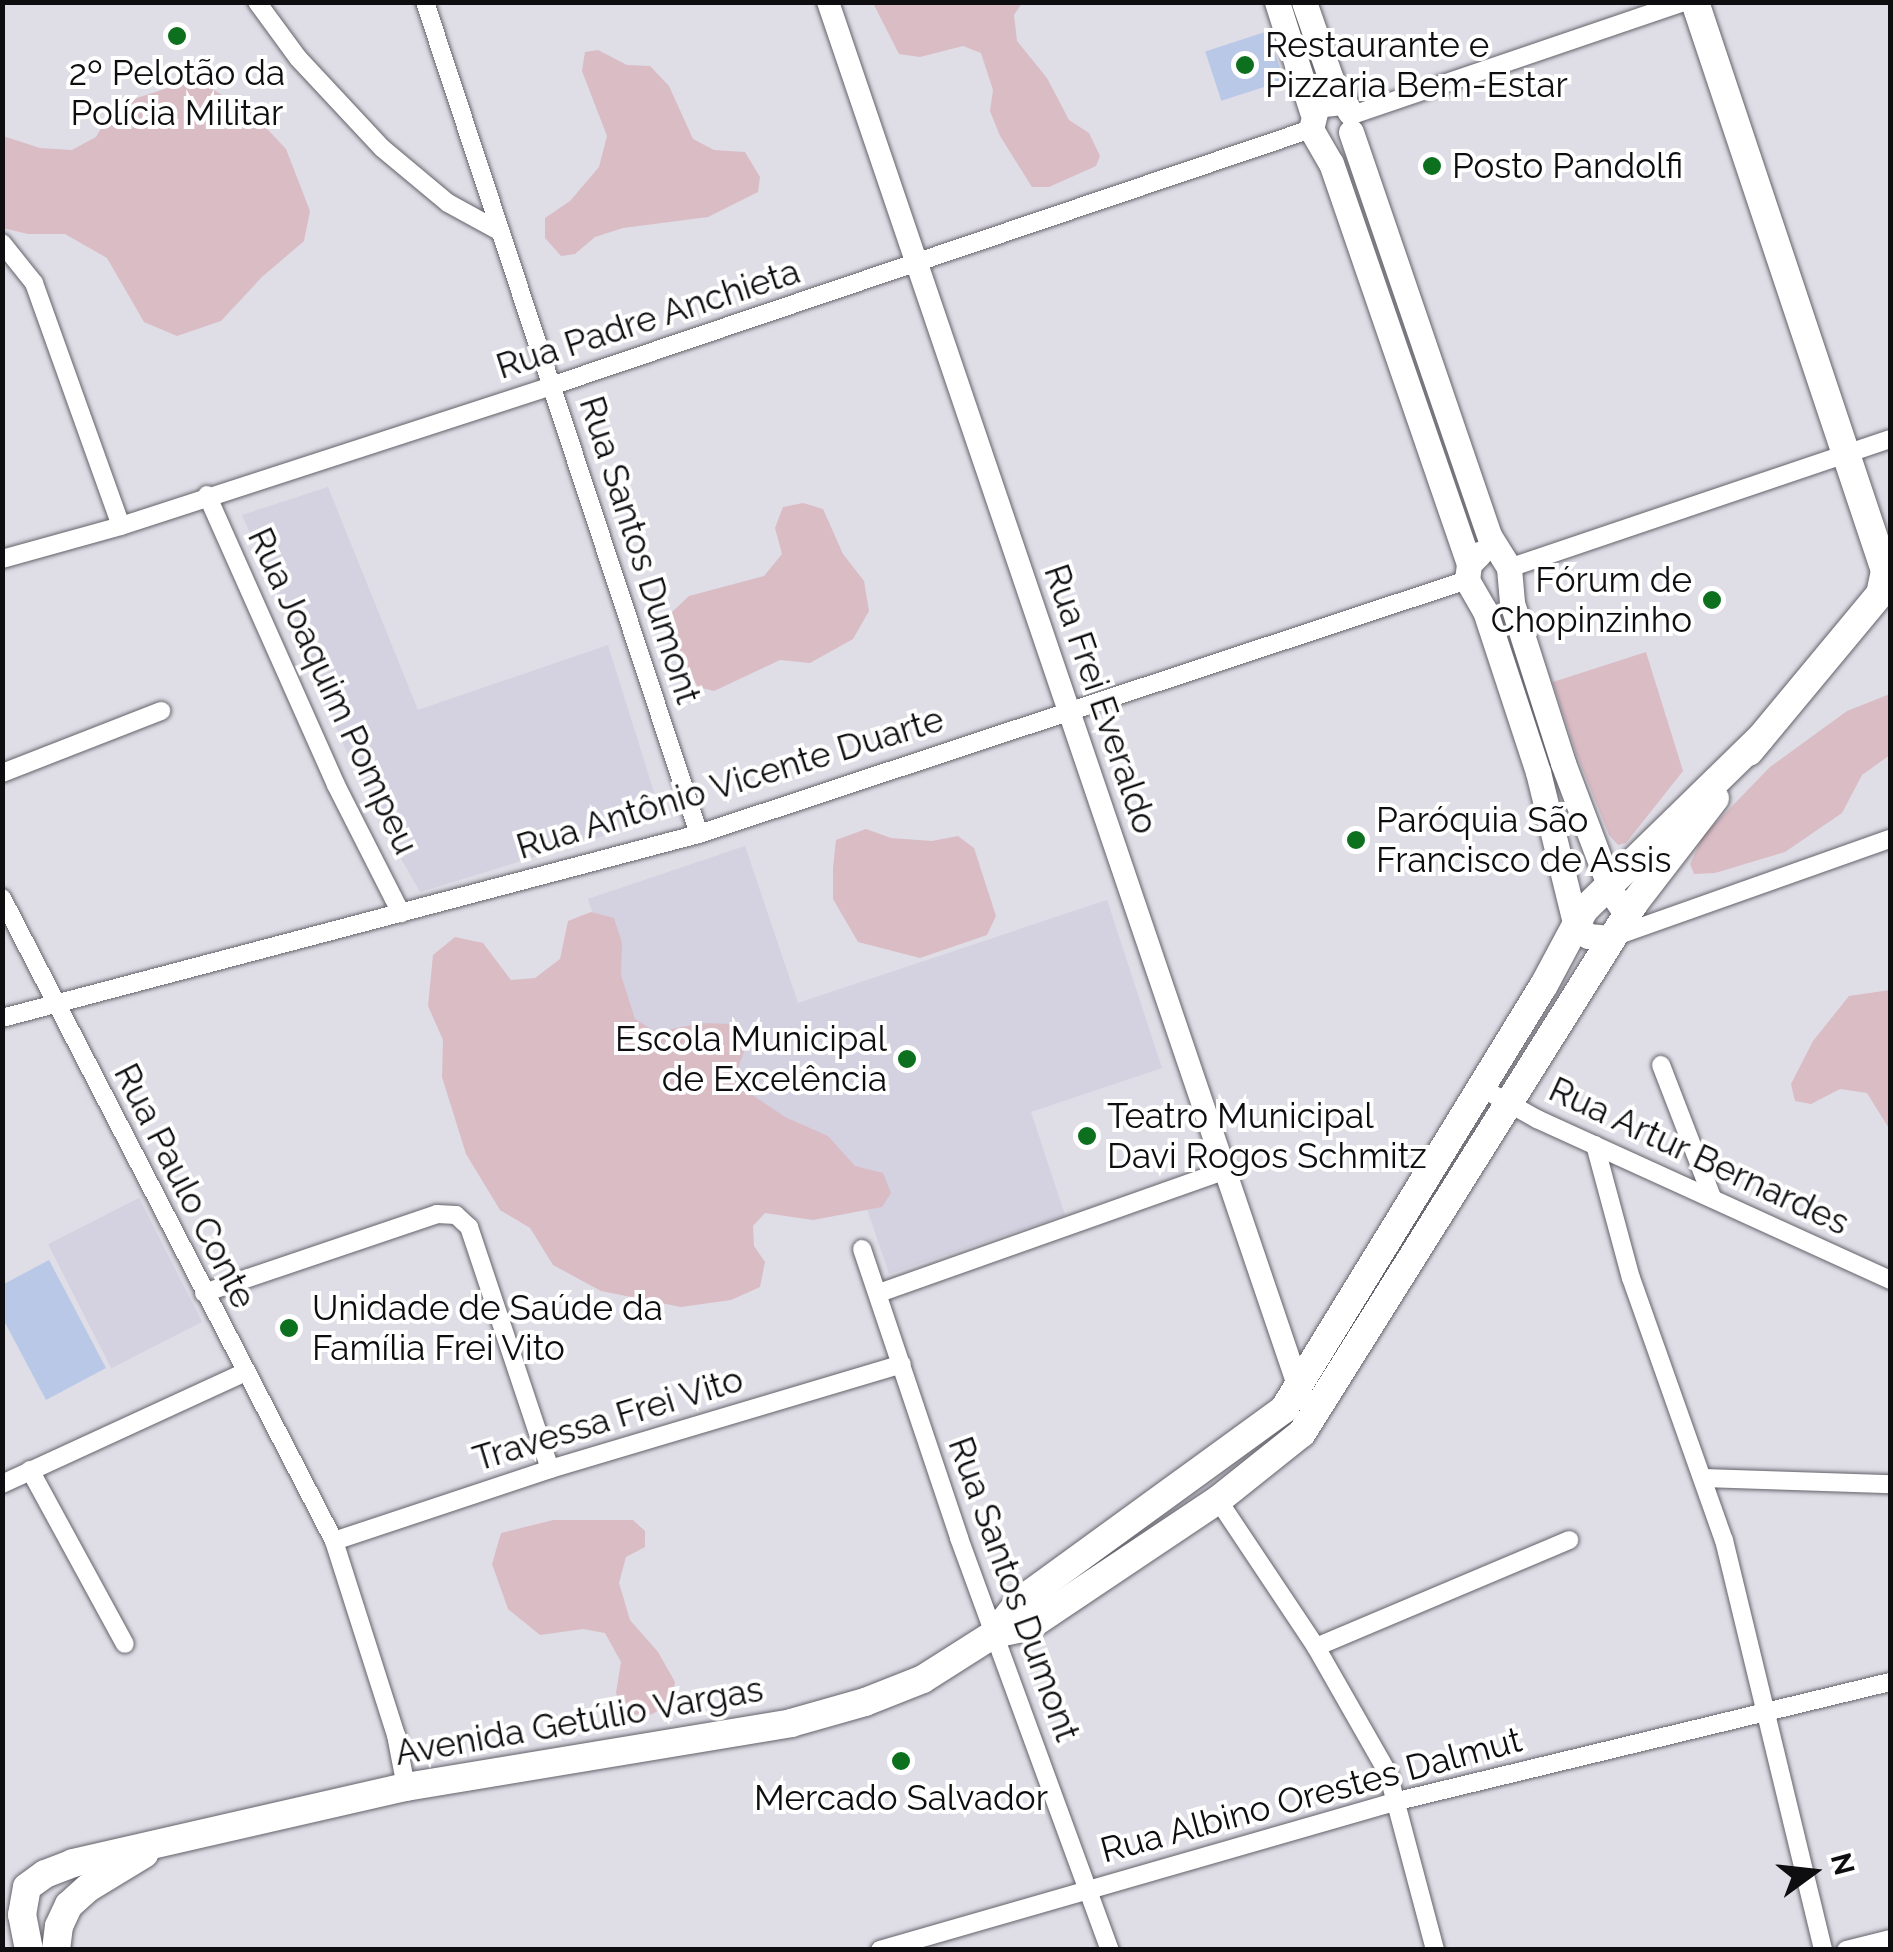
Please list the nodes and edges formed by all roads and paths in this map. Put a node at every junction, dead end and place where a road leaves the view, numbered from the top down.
1 (258, 2) edge
2 (425, 2) edge
3 (828, 2) edge
4 (1277, 2) edge
5 (1304, 2) edge
6 (1684, 2) edge
7 (1696, 2) edge
8 (1348, 116) junction
9 (1315, 127) junction
10 (500, 232) junction
11 (2, 243) edge
12 (917, 263) junction
13 (551, 386) junction
14 (1890, 439) edge
15 (1846, 454) junction
16 (207, 496) junction
17 (121, 526) junction
18 (2, 559) edge
19 (1888, 567) edge
20 (1505, 569) junction
21 (1471, 579) junction
22 (160, 711) dead end
23 (1068, 711) junction
24 (1759, 739) junction
25 (2, 773) edge
26 (699, 834) junction
27 (1594, 837) junction
28 (1890, 839) edge
29 (1554, 849) junction
30 (1609, 883) junction
31 (2, 898) edge
32 (402, 914) junction
33 (1575, 924) junction
34 (1628, 926) junction
35 (55, 1004) junction
36 (2, 1018) edge
37 (1661, 1065) dead end
38 (1482, 1088) junction
39 (1510, 1104) junction
40 (1594, 1145) junction
41 (1224, 1171) junction
42 (1712, 1196) junction
43 (862, 1250) dead end
44 (1890, 1280) edge
45 (204, 1293) junction
46 (879, 1293) junction
47 (902, 1364) junction
48 (246, 1372) junction
49 (1296, 1390) junction
50 (1316, 1412) junction
51 (550, 1469) junction
52 (30, 1470) junction
53 (1705, 1478) junction
54 (2, 1484) edge
55 (1890, 1484) edge
56 (1218, 1500) junction
57 (1568, 1540) dead end
58 (334, 1541) junction
59 (994, 1634) junction
60 (125, 1644) dead end
61 (1316, 1647) junction
62 (1890, 1682) edge
63 (1762, 1710) junction
64 (406, 1787) junction
65 (1398, 1801) junction
66 (163, 1844) junction
67 (45, 1874) junction
68 (1088, 1890) junction
69 (12, 1916) edge
70 (61, 1927) edge
71 (1890, 1939) edge
72 (29, 1950) edge
73 (880, 1950) edge
74 (1110, 1950) edge
75 (1436, 1950) edge
76 (1823, 1950) edge
77 (1846, 1950) edge

1 - 10 street
2 - 10 street, Rua Santos Dumont
3 - 12 street, Rua Frei Everaldo
4 - 9 main road
5 - 8 main road
6 - 8 street
7 - 15 main road
8 - 9 main road
8 - 9 main road
8 - 20 main road
9 - 12 street, Rua Padre Anchieta
9 - 21 main road
10 - 13 street, Rua Santos Dumont
11 - 17 street
12 - 13 street, Rua Padre Anchieta
12 - 23 street, Rua Frei Everaldo
13 - 16 street, Rua Padre Anchieta
13 - 26 street, Rua Santos Dumont
14 - 15 street
15 - 19 main road
15 - 20 street
16 - 17 street, Rua Padre Anchieta
16 - 32 street, Rua Joaquim Pompeu
17 - 18 street, Rua Padre Anchieta
19 - 24 main road, Avenida Getúlio Vargas
20 - 21 main road
20 - 21 main road
20 - 27 main road
21 - 23 street, Rua Antônio Vicente Duarte
21 - 29 main road
22 - 25 street
23 - 26 street, Rua Antônio Vicente Duarte
23 - 41 street, Rua Frei Everaldo
24 - 30 main road, Avenida Getúlio Vargas
24 - 34 main road, Avenida Getúlio Vargas
26 - 32 street, Rua Antônio Vicente Duarte
27 - 29 main road
27 - 30 main road
28 - 34 street
29 - 33 main road
30 - 33 main road, Avenida Getúlio Vargas
30 - 34 main road
31 - 35 street, Rua Paulo Conte
32 - 35 street, Rua Antônio Vicente Duarte
33 - 34 main road
33 - 38 main road, Avenida Getúlio Vargas
34 - 39 main road, Avenida Getúlio Vargas
35 - 36 street, Rua Antônio Vicente Duarte
35 - 45 street, Rua Paulo Conte
37 - 42 street
38 - 39 street, Rua Artur Bernardes
38 - 49 main road, Avenida Getúlio Vargas
39 - 40 street, Rua Artur Bernardes
39 - 50 main road, Avenida Getúlio Vargas
40 - 42 street, Rua Artur Bernardes
40 - 53 street
41 - 46 street
41 - 49 street, Rua Frei Everaldo
42 - 44 street, Rua Artur Bernardes
43 - 46 street, Rua Santos Dumont
45 - 48 street, Rua Paulo Conte
45 - 51 street
46 - 47 street, Rua Santos Dumont
47 - 51 street, Travessa Frei Vito
47 - 59 street, Rua Santos Dumont
48 - 52 street
48 - 58 street, Rua Paulo Conte
49 - 50 street, Rua Frei Everaldo
49 - 59 main road, Avenida Getúlio Vargas
50 - 56 main road, Avenida Getúlio Vargas
51 - 58 street, Travessa Frei Vito
52 - 54 street
52 - 60 street
53 - 55 street
53 - 63 street
56 - 59 main road, Avenida Getúlio Vargas
56 - 61 street
57 - 61 street
58 - 64 street, Rua Paulo Conte
59 - 64 main road, Avenida Getúlio Vargas
59 - 68 street, Rua Santos Dumont
61 - 65 street
62 - 63 street, Rua Albino Orestes Dalmut
63 - 65 street, Rua Albino Orestes Dalmut
63 - 76 street
64 - 66 main road, Avenida Getúlio Vargas
65 - 68 street, Rua Albino Orestes Dalmut
65 - 75 street
66 - 67 main road, Avenida Getúlio Vargas
66 - 70 main road, Avenida Getúlio Vargas
67 - 69 main road
67 - 70 main road
68 - 73 street, Rua Albino Orestes Dalmut
68 - 74 street, Rua Santos Dumont
69 - 70 main road
69 - 72 main road
71 - 77 street

